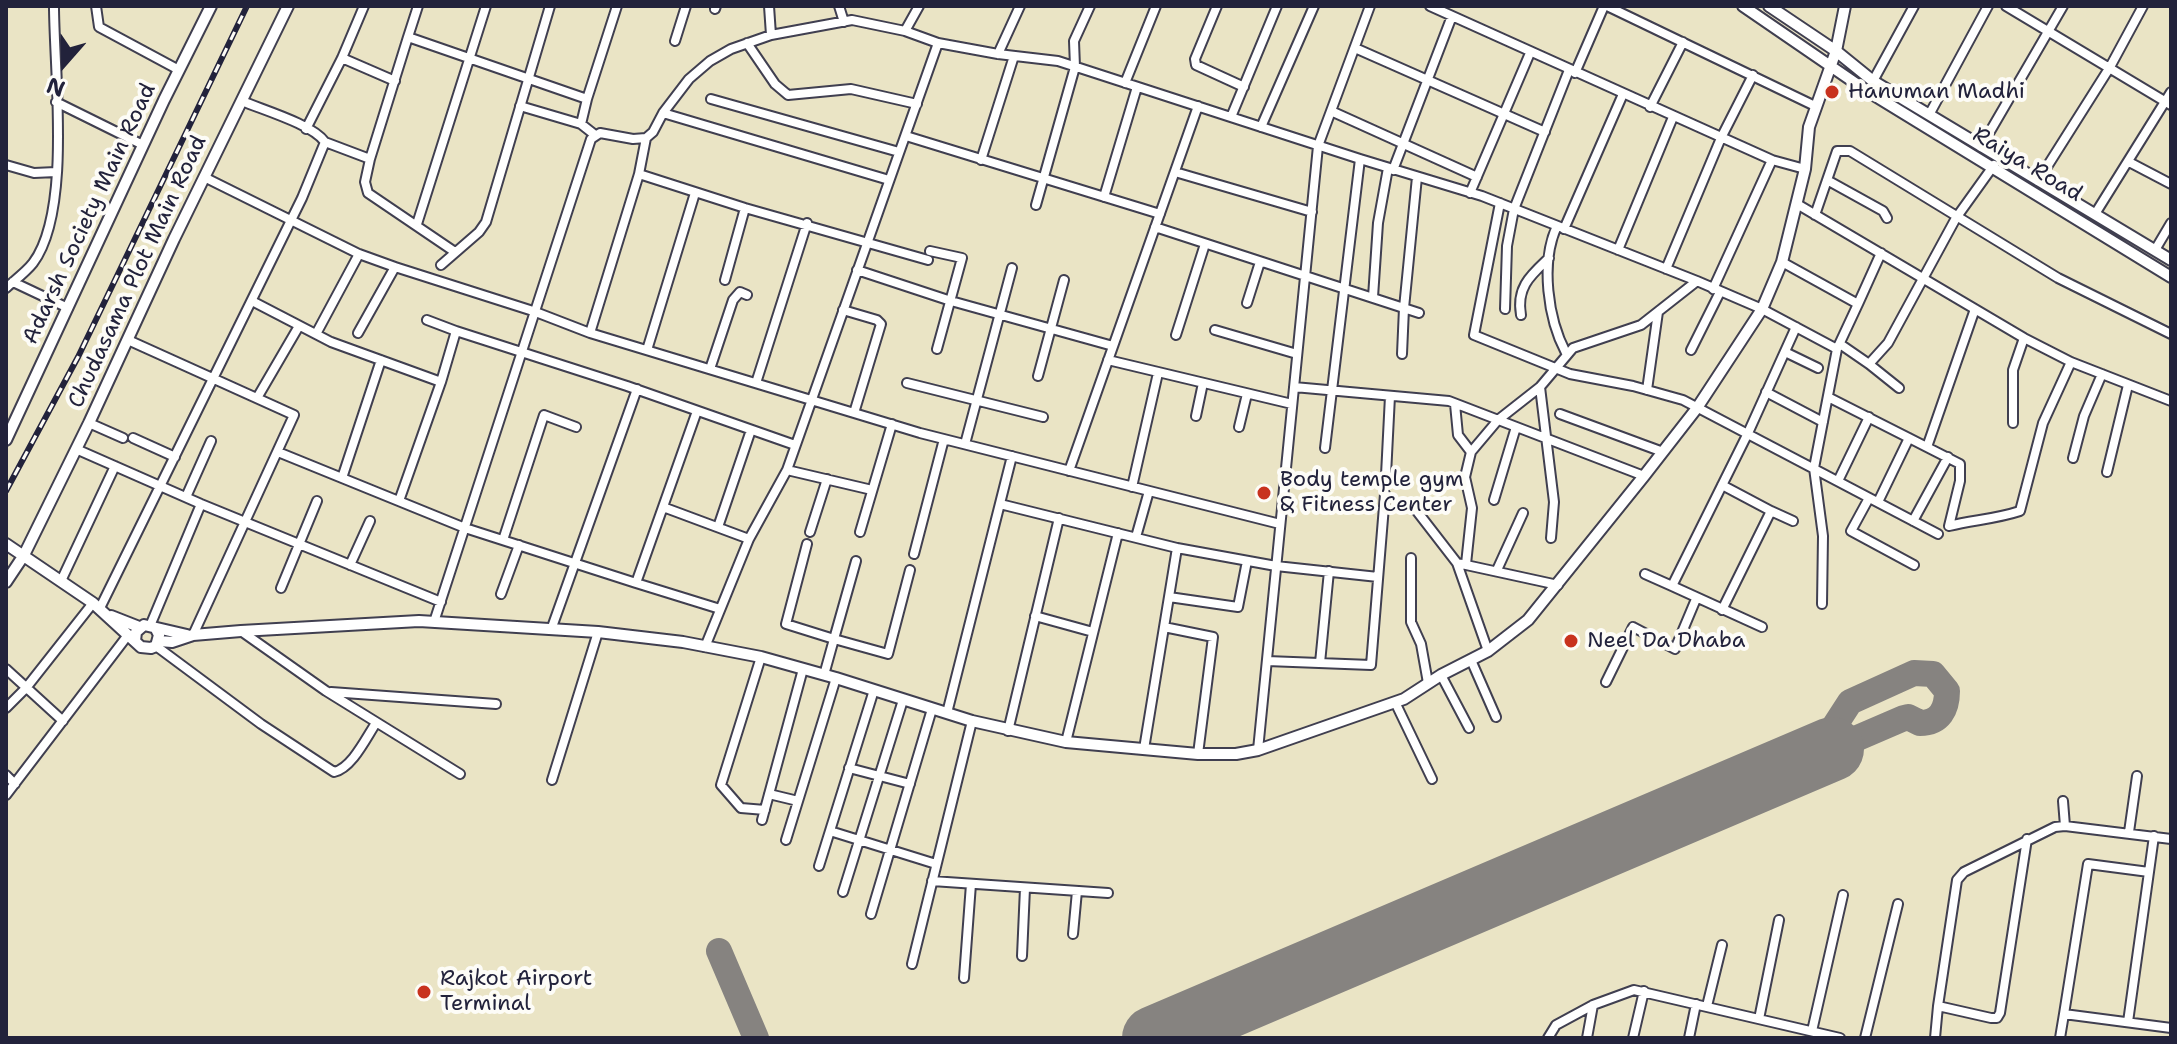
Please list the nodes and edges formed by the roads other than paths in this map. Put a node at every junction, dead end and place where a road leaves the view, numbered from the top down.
1 (54, 6) edge
2 (96, 6) edge
3 (211, 6) edge
4 (288, 6) edge
5 (364, 6) edge
6 (418, 6) edge
7 (486, 6) edge
8 (550, 6) edge
9 (617, 6) edge
10 (686, 6) edge
11 (769, 6) edge
12 (839, 6) edge
13 (919, 6) edge
14 (1020, 6) edge
15 (1090, 6) edge
16 (1156, 6) edge
17 (1217, 6) edge
18 (1277, 6) edge
19 (1314, 6) edge
20 (1370, 6) edge
21 (1430, 6) edge
22 (1606, 6) edge
23 (1743, 6) edge
24 (1769, 6) edge
25 (1845, 6) edge
26 (1914, 6) edge
27 (1988, 6) edge
28 (2006, 6) edge
29 (2063, 6) edge
30 (2143, 6) edge
31 (1452, 16) junction
32 (844, 22) junction
33 (905, 31) junction
34 (2048, 32) junction
35 (771, 35) junction
36 (408, 37) junction
37 (675, 41) dead end
38 (1683, 42) junction
39 (747, 43) junction
40 (938, 43) junction
41 (1355, 48) junction
42 (1836, 51) junction
43 (1530, 53) junction
44 (998, 54) junction
45 (1014, 56) junction
46 (342, 58) junction
47 (469, 58) junction
48 (1830, 66) junction
49 (1075, 67) junction
50 (2110, 67) junction
51 (179, 70) junction
52 (1572, 71) junction
53 (1753, 75) junction
54 (528, 78) junction
55 (395, 81) junction
56 (1426, 81) junction
57 (1873, 81) junction
58 (1125, 83) junction
59 (1137, 87) junction
60 (1244, 87) junction
61 (2171, 92) edge
62 (1623, 94) junction
63 (587, 99) junction
64 (711, 99) dead end
65 (242, 101) junction
66 (56, 102) junction
67 (917, 104) junction
68 (2168, 104) edge
69 (520, 106) junction
70 (1198, 106) junction
71 (1815, 106) junction
72 (1650, 107) junction
73 (1331, 111) junction
74 (663, 113) junction
75 (1505, 114) junction
76 (1929, 115) junction
77 (1231, 117) junction
78 (1673, 117) junction
79 (581, 124) junction
80 (1261, 127) junction
81 (306, 129) junction
82 (1545, 132) junction
83 (595, 135) junction
84 (906, 136) junction
85 (646, 138) junction
86 (1721, 138) junction
87 (325, 142) junction
88 (1402, 143) junction
89 (143, 145) junction
90 (1318, 146) junction
91 (1981, 147) junction
92 (899, 152) junction
93 (1999, 158) junction
94 (370, 159) junction
95 (1360, 159) junction
96 (981, 160) junction
97 (1772, 160) junction
98 (2129, 162) junction
99 (6, 165) edge
100 (1992, 168) junction
101 (1390, 169) junction
102 (1805, 169) junction
103 (56, 172) junction
104 (1175, 172) junction
105 (639, 174) junction
106 (204, 177) junction
107 (1417, 177) junction
108 (1477, 177) junction
109 (1044, 179) junction
110 (889, 180) junction
111 (1827, 180) junction
112 (2038, 181) junction
113 (2171, 184) edge
114 (695, 193) junction
115 (1470, 193) junction
116 (1104, 197) junction
117 (1500, 203) junction
118 (1797, 204) junction
119 (1036, 205) dead end
120 (745, 208) junction
121 (1514, 209) junction
122 (1312, 212) junction
123 (1160, 214) junction
124 (2095, 214) junction
125 (1815, 215) junction
126 (1887, 218) dead end
127 (1956, 218) junction
128 (291, 222) junction
129 (807, 223) junction
130 (2171, 223) edge
131 (417, 224) junction
132 (1155, 227) junction
133 (1561, 227) junction
134 (867, 240) junction
135 (1205, 244) junction
136 (1618, 250) junction
137 (2155, 250) junction
138 (455, 252) junction
139 (1881, 253) junction
140 (359, 254) junction
141 (1550, 257) junction
142 (2171, 260) edge
143 (1260, 262) junction
144 (1782, 262) junction
145 (441, 265) dead end
146 (395, 267) junction
147 (1012, 268) dead end
148 (1666, 269) junction
149 (857, 270) junction
150 (1305, 277) junction
151 (1923, 277) junction
152 (2171, 277) edge
153 (725, 280) dead end
154 (1064, 280) dead end
155 (1697, 281) junction
156 (10, 285) edge
157 (1344, 289) junction
158 (1716, 290) junction
159 (747, 295) dead end
160 (1373, 297) junction
161 (252, 301) junction
162 (951, 301) junction
163 (1247, 303) dead end
164 (1858, 304) junction
165 (68, 308) junction
166 (1404, 308) junction
167 (1505, 309) dead end
168 (1762, 309) junction
169 (1975, 309) junction
170 (843, 310) junction
171 (533, 311) junction
172 (1658, 312) junction
173 (1419, 313) dead end
174 (1001, 315) junction
175 (1521, 315) dead end
176 (427, 320) dead end
177 (299, 326) junction
178 (1796, 327) junction
179 (1052, 329) junction
180 (1215, 330) dead end
181 (456, 331) junction
182 (358, 333) dead end
183 (590, 333) junction
184 (316, 334) junction
185 (2171, 334) edge
186 (1176, 335) dead end
187 (2024, 338) junction
188 (128, 340) junction
189 (1113, 346) junction
190 (1838, 346) junction
191 (937, 349) dead end
192 (647, 350) junction
193 (1691, 350) dead end
194 (1785, 352) junction
195 (520, 353) junction
196 (1566, 353) junction
197 (1297, 354) junction
198 (1402, 354) dead end
199 (381, 360) junction
200 (1108, 360) junction
201 (2071, 362) junction
202 (1869, 364) junction
203 (1554, 368) junction
204 (1818, 368) dead end
205 (710, 369) junction
206 (1158, 373) junction
207 (2102, 374) junction
208 (1038, 376) dead end
209 (214, 379) junction
210 (441, 382) junction
211 (756, 383) junction
212 (907, 383) dead end
213 (1203, 383) junction
214 (2128, 385) junction
215 (1294, 387) junction
216 (1540, 387) junction
217 (1899, 388) dead end
218 (637, 389) junction
219 (1647, 390) junction
220 (1334, 391) junction
221 (1766, 392) junction
222 (1247, 394) junction
223 (1390, 396) junction
224 (1828, 397) junction
225 (257, 398) junction
226 (811, 400) junction
227 (977, 401) junction
228 (2171, 401) edge
229 (1292, 404) junction
230 (1455, 404) junction
231 (1697, 408) junction
232 (697, 411) junction
233 (854, 413) junction
234 (1560, 414) dead end
235 (1196, 416) dead end
236 (1043, 417) dead end
237 (1869, 417) junction
238 (1498, 420) junction
239 (1823, 422) junction
240 (89, 423) junction
241 (2013, 423) dead end
242 (892, 424) junction
243 (10, 425) edge
244 (576, 427) dead end
245 (1239, 427) dead end
246 (1516, 427) junction
247 (751, 430) junction
248 (1748, 433) junction
249 (1909, 438) junction
250 (944, 439) junction
251 (1547, 439) junction
252 (6, 440) edge
253 (211, 441) dead end
254 (965, 444) junction
255 (795, 445) junction
256 (1927, 447) junction
257 (1325, 448) dead end
258 (278, 452) junction
259 (1471, 452) junction
260 (1663, 452) junction
261 (73, 454) junction
262 (1012, 456) junction
263 (175, 457) junction
264 (1948, 457) junction
265 (2073, 458) dead end
266 (115, 466) junction
267 (1814, 468) junction
268 (787, 470) junction
269 (1069, 471) junction
270 (2107, 472) dead end
271 (1386, 475) dead end
272 (1644, 476) junction
273 (342, 478) junction
274 (827, 479) junction
275 (1838, 481) junction
276 (1722, 485) junction
277 (161, 486) junction
278 (1132, 487) junction
279 (872, 490) junction
280 (1149, 491) junction
281 (1385, 494) dead end
282 (186, 497) junction
283 (1494, 500) dead end
284 (1874, 500) junction
285 (317, 501) dead end
286 (399, 501) junction
287 (201, 504) junction
288 (1000, 504) junction
289 (663, 507) junction
290 (1416, 510) dead end
291 (1771, 511) junction
292 (1523, 513) dead end
293 (1059, 518) junction
294 (370, 521) dead end
295 (1793, 521) dead end
296 (1913, 521) junction
297 (246, 522) junction
298 (1280, 524) junction
299 (718, 527) junction
300 (465, 528) junction
301 (810, 532) dead end
302 (860, 532) dead end
303 (1118, 533) junction
304 (1938, 534) dead end
305 (1136, 537) junction
306 (1551, 538) dead end
307 (749, 539) junction
308 (503, 540) junction
309 (6, 544) edge
310 (299, 544) junction
311 (807, 544) dead end
312 (519, 545) junction
313 (1177, 548) junction
314 (914, 554) dead end
315 (24, 555) junction
316 (1411, 558) dead end
317 (856, 561) dead end
318 (1247, 561) junction
319 (1461, 563) junction
320 (576, 564) junction
321 (350, 565) junction
322 (1914, 565) dead end
323 (1276, 566) junction
324 (910, 570) dead end
325 (1497, 570) junction
326 (1329, 571) junction
327 (1645, 574) dead end
328 (1378, 577) junction
329 (61, 581) junction
330 (6, 582) edge
331 (636, 583) junction
332 (1558, 585) junction
333 (1672, 586) junction
334 (281, 588) dead end
335 (501, 594) dead end
336 (1169, 597) junction
337 (1696, 599) junction
338 (441, 602) junction
339 (1822, 604) dead end
340 (100, 608) junction
341 (720, 609) junction
342 (1722, 610) junction
343 (1035, 616) junction
344 (434, 622) junction
345 (148, 627) junction
346 (1164, 627) junction
347 (1762, 627) dead end
348 (551, 630) junction
349 (241, 631) junction
350 (598, 632) junction
351 (1093, 632) junction
352 (191, 635) junction
353 (132, 638) junction
354 (834, 639) junction
355 (157, 643) junction
356 (705, 647) junction
357 (1488, 651) junction
358 (761, 657) junction
359 (1471, 660) junction
360 (1267, 661) junction
361 (1320, 663) junction
362 (6, 669) edge
363 (803, 669) junction
364 (824, 675) junction
365 (1441, 675) junction
366 (836, 678) junction
367 (1606, 682) dead end
368 (1428, 683) junction
369 (26, 688) junction
370 (874, 690) junction
371 (326, 691) junction
372 (903, 700) junction
373 (1395, 702) junction
374 (496, 704) dead end
375 (6, 708) edge
376 (932, 709) junction
377 (947, 713) junction
378 (1496, 717) dead end
379 (63, 721) junction
380 (972, 721) junction
381 (376, 723) junction
382 (1469, 728) dead end
383 (1008, 731) junction
384 (1066, 742) junction
385 (1144, 749) junction
386 (1258, 750) junction
387 (1198, 754) junction
388 (849, 768) junction
389 (460, 774) dead end
390 (6, 775) edge
391 (2137, 776) dead end
392 (879, 777) junction
393 (1432, 779) dead end
394 (552, 780) dead end
395 (15, 784) junction
396 (910, 784) junction
397 (769, 794) junction
398 (6, 795) edge
399 (798, 801) junction
400 (2063, 801) dead end
401 (2065, 826) junction
402 (830, 831) junction
403 (2129, 832) junction
404 (2154, 836) junction
405 (858, 839) junction
406 (2027, 839) junction
407 (2171, 839) edge
408 (786, 840) dead end
409 (890, 851) junction
410 (936, 864) junction
411 (819, 866) dead end
412 (2149, 872) junction
413 (932, 881) junction
414 (971, 884) junction
415 (1025, 888) junction
416 (1077, 891) junction
417 (843, 892) dead end
418 (1108, 893) dead end
419 (1843, 895) dead end
420 (1898, 904) dead end
421 (871, 914) dead end
422 (1779, 920) dead end
423 (1073, 934) dead end
424 (1722, 945) dead end
425 (1022, 956) dead end
426 (912, 964) dead end
427 (964, 978) dead end
428 (1644, 991) junction
429 (1696, 1004) junction
430 (1593, 1005) junction
431 (1707, 1006) junction
432 (1938, 1006) junction
433 (2064, 1014) junction
434 (1759, 1019) junction
435 (2128, 1022) junction
436 (2171, 1028) edge
437 (1812, 1031) junction
438 (1548, 1038) edge
439 (1587, 1038) edge
440 (1633, 1038) edge
441 (1689, 1038) edge
442 (1840, 1038) edge
443 (1865, 1038) edge
444 (1935, 1038) edge
445 (2060, 1038) edge

1 - 66 street
2 - 51 street
3 - 51 street, Adarsh Society Main Road
4 - 65 street, Chudasama Plot Main Road
5 - 46 street
6 - 36 street
7 - 47 street
8 - 54 street
9 - 63 street
10 - 37 street
11 - 35 street
12 - 32 street
13 - 33 street
14 - 44 street
15 - 49 street
16 - 58 street
17 - 60 street
18 - 60 street
19 - 80 street
20 - 41 street
21 - 31 street
22 - 38 street
22 - 52 street
23 - 48 street, Raiya Road
24 - 42 street, Raiya Road
25 - 42 street
26 - 57 street
27 - 76 street
28 - 34 street
29 - 34 street
30 - 50 street
31 - 43 street
31 - 56 street
32 - 33 street
32 - 35 street
33 - 40 street
34 - 50 street
34 - 91 street
35 - 39 street
36 - 47 street
36 - 55 street
38 - 53 street
38 - 72 street
39 - 67 street
39 - 74 street
40 - 44 street
40 - 67 street
41 - 56 street
41 - 73 street
42 - 48 street
42 - 57 street, Raiya Road
43 - 52 street
43 - 75 street
44 - 45 street
45 - 49 street
45 - 96 street
46 - 55 street
46 - 81 street
47 - 54 street
47 - 131 street
48 - 71 street
48 - 100 street, Raiya Road
49 - 58 street
49 - 109 street
50 - 68 street
50 - 112 street
51 - 89 street, Adarsh Society Main Road
52 - 62 street
52 - 82 street
53 - 71 street
53 - 86 street
54 - 63 street
54 - 69 street
55 - 94 street
56 - 75 street
56 - 88 street
57 - 76 street, Raiya Road
58 - 59 street
59 - 70 street
59 - 116 street
60 - 77 street
61 - 68 street
62 - 72 street
62 - 133 street
63 - 79 street
64 - 92 street
65 - 81 street
65 - 106 street, Chudasama Plot Main Road
66 - 89 street
66 - 103 street
67 - 84 street
68 - 98 street
69 - 79 street
69 - 138 street
70 - 77 street
70 - 104 street
71 - 102 street
72 - 78 street
73 - 88 street
73 - 90 street
74 - 85 street
74 - 110 street
75 - 82 street
75 - 108 street
76 - 91 street, Raiya Road
77 - 80 street
78 - 86 street
78 - 136 street
79 - 83 street
80 - 90 street
81 - 87 street
82 - 121 street
83 - 85 street
83 - 171 street
84 - 92 street
84 - 96 street
85 - 105 street
86 - 97 street
86 - 148 street
87 - 94 street
87 - 128 street
88 - 101 street
88 - 108 street
89 - 165 street, Adarsh Society Main Road
90 - 95 street
90 - 122 street
91 - 93 street, Raiya Road
92 - 110 street
93 - 100 street
93 - 112 street, Raiya Road
94 - 131 street
95 - 101 street
95 - 157 street
96 - 109 street
97 - 102 street
97 - 158 street
98 - 113 street
98 - 124 street
99 - 103 street
100 - 127 street
100 - 152 street, Raiya Road
101 - 107 street
101 - 160 street
102 - 118 street
103 - 156 street
104 - 122 street
104 - 123 street
105 - 114 street
105 - 183 street
106 - 128 street
106 - 188 street, Chudasama Plot Main Road
107 - 115 street
107 - 166 street
108 - 115 street
109 - 116 street
109 - 119 street
110 - 134 street
111 - 125 street
111 - 126 street
111 - 127 street
112 - 124 street, Raiya Road
114 - 120 street
114 - 192 street
115 - 117 street
116 - 123 street
117 - 121 street
117 - 203 street
118 - 125 street
118 - 144 street
120 - 129 street
120 - 153 street
121 - 133 street
121 - 167 street
122 - 150 street
123 - 132 street
124 - 137 street, Raiya Road
125 - 139 street
127 - 151 street
127 - 185 street
128 - 140 street
128 - 161 street
129 - 134 street
129 - 211 street
130 - 137 street
131 - 138 street
132 - 135 street
132 - 189 street
133 - 136 street
133 - 141 street
134 - 149 street
134 - 162 street
135 - 143 street
135 - 186 street
136 - 148 street
137 - 142 street, Raiya Road
138 - 145 street
139 - 151 street
139 - 164 street
140 - 146 street
140 - 184 street
141 - 175 street
141 - 196 street
143 - 150 street
143 - 163 street
144 - 164 street
144 - 168 street
146 - 171 street
146 - 182 street
147 - 174 street
148 - 155 street
149 - 162 street
149 - 170 street
150 - 157 street
150 - 197 street
151 - 169 street
151 - 202 street
154 - 179 street
155 - 158 street
155 - 172 street
156 - 165 street
157 - 160 street
157 - 220 street
158 - 168 street
158 - 193 street
159 - 205 street
160 - 166 street
161 - 177 street
161 - 209 street
162 - 174 street
162 - 191 street
164 - 190 street
165 - 243 street, Adarsh Society Main Road
166 - 173 street
166 - 198 street
168 - 178 street
168 - 231 street
169 - 187 street
169 - 256 street
170 - 226 street
170 - 233 street
171 - 183 street
171 - 195 street
172 - 196 street
172 - 219 street
174 - 179 street
174 - 227 street
176 - 181 street
177 - 184 street
177 - 225 street
178 - 190 street
178 - 194 street
179 - 189 street
179 - 208 street
180 - 197 street
181 - 195 street
181 - 210 street
183 - 192 street
184 - 199 street
187 - 201 street
187 - 241 street
188 - 209 street
188 - 240 street, Chudasama Plot Main Road
189 - 200 street
190 - 202 street
190 - 224 street
192 - 205 street
194 - 204 street
194 - 221 street
195 - 218 street
195 - 300 street
196 - 203 street
197 - 215 street
199 - 210 street
199 - 273 street
200 - 206 street
200 - 269 street
201 - 207 street
201 - 264 street
202 - 217 street
203 - 216 street
203 - 219 street
205 - 211 street
206 - 213 street
206 - 278 street
207 - 214 street
207 - 265 street
209 - 225 street
209 - 263 street
210 - 286 street
211 - 226 street
212 - 227 street
213 - 222 street
213 - 235 street
214 - 228 street
214 - 270 street
215 - 220 street
215 - 229 street
216 - 238 street
216 - 251 street
218 - 232 street
218 - 320 street
219 - 231 street
220 - 223 street
220 - 257 street
221 - 239 street
221 - 248 street
222 - 229 street
222 - 245 street
223 - 230 street
223 - 271 street
224 - 237 street
224 - 239 street
225 - 258 street
226 - 233 street
226 - 255 street
227 - 236 street
227 - 254 street
229 - 298 street
230 - 238 street
230 - 259 street
231 - 248 street
231 - 260 street
232 - 247 street
232 - 289 street
233 - 242 street
234 - 260 street
237 - 249 street
237 - 275 street
238 - 246 street
238 - 259 street
239 - 267 street
240 - 261 street, Chudasama Plot Main Road
240 - 263 street
242 - 250 street
242 - 279 street
243 - 252 street, Adarsh Society Main Road
244 - 308 street
246 - 251 street
246 - 283 street
247 - 255 street
247 - 299 street
248 - 267 street
248 - 276 street
249 - 256 street
249 - 284 street
250 - 254 street
250 - 314 street
251 - 272 street
251 - 306 street
253 - 282 street
254 - 262 street
255 - 268 street
256 - 264 street
258 - 273 street
258 - 297 street
259 - 319 street
260 - 272 street
261 - 266 street
261 - 315 street, Chudasama Plot Main Road
262 - 269 street
262 - 288 street
263 - 277 street
264 - 296 street
266 - 277 street
266 - 329 street
267 - 275 street
267 - 339 street
268 - 274 street
268 - 307 street
269 - 278 street
272 - 332 street
273 - 286 street
274 - 279 street
274 - 301 street
275 - 284 street
276 - 291 street
276 - 333 street
277 - 282 street
277 - 340 street
278 - 280 street
279 - 302 street
280 - 298 street
280 - 305 street
281 - 328 street
282 - 287 street
284 - 296 street
284 - 322 street
285 - 310 street
286 - 300 street
287 - 297 street
287 - 345 street
288 - 293 street
288 - 377 street
289 - 299 street
289 - 331 street
290 - 319 street
291 - 295 street
291 - 342 street
292 - 325 street
293 - 303 street
293 - 343 street
294 - 321 street
296 - 304 street
297 - 310 street
297 - 352 street
298 - 323 street
299 - 307 street
300 - 308 street
300 - 338 street
303 - 305 street
303 - 351 street
305 - 313 street
307 - 341 street
308 - 312 street
309 - 315 street
310 - 321 street
310 - 334 street
311 - 354 street
312 - 320 street
312 - 335 street
313 - 318 street
313 - 336 street
315 - 329 street
315 - 330 street, Chudasama Plot Main Road
316 - 368 street
317 - 354 street
318 - 323 street
318 - 336 street
319 - 325 street
319 - 357 street
320 - 331 street
320 - 348 street
321 - 338 street
323 - 326 street
323 - 360 street
324 - 354 street
325 - 332 street
326 - 328 street
326 - 361 street
327 - 333 street
328 - 361 street
329 - 340 street
331 - 341 street
332 - 357 street
333 - 337 street
336 - 346 street
337 - 342 street
337 - 367 street
338 - 344 street
340 - 345 street
340 - 353 street
340 - 369 street
341 - 356 street
342 - 347 street
343 - 351 street
343 - 383 street
344 - 348 street
344 - 349 street
345 - 352 street
345 - 353 street
345 - 355 street
346 - 385 street
346 - 387 street
348 - 350 street
349 - 352 street
349 - 371 street
350 - 356 street
350 - 394 street
351 - 384 street
352 - 355 street
353 - 355 street
353 - 379 street
354 - 364 street
355 - 381 street
356 - 358 street
357 - 359 street
358 - 363 street
358 - 397 street
359 - 365 street
359 - 378 street
360 - 361 street
360 - 386 street
362 - 369 street
363 - 364 street
363 - 397 street
364 - 366 street
365 - 368 street
365 - 382 street
366 - 370 street
366 - 399 street
368 - 373 street
369 - 375 street
369 - 379 street
370 - 372 street
370 - 388 street
371 - 374 street
371 - 381 street
372 - 376 street
372 - 392 street
373 - 386 street
373 - 393 street
376 - 377 street
376 - 396 street
377 - 380 street
379 - 395 street
380 - 383 street
380 - 410 street
381 - 389 street
383 - 384 street
384 - 385 street
385 - 387 street
386 - 387 street
388 - 392 street
388 - 402 street
390 - 395 street
391 - 403 street
392 - 396 street
392 - 405 street
395 - 398 street
396 - 409 street
397 - 399 street
399 - 408 street
400 - 401 street
401 - 403 street
401 - 406 street
402 - 405 street
402 - 411 street
403 - 404 street
404 - 407 street
404 - 412 street
405 - 409 street
405 - 417 street
406 - 432 street
406 - 432 street
409 - 410 street
409 - 421 street
410 - 413 street
412 - 433 street
412 - 435 street
413 - 414 street
413 - 426 street
414 - 415 street
414 - 427 street
415 - 416 street
415 - 425 street
416 - 418 street
416 - 423 street
419 - 437 street
420 - 443 street
422 - 434 street
424 - 431 street
428 - 429 street
428 - 430 street
428 - 440 street
429 - 431 street
429 - 441 street
430 - 438 street
430 - 439 street
431 - 434 street
432 - 444 street
433 - 435 street
433 - 445 street
434 - 437 street
435 - 436 street
437 - 442 street

